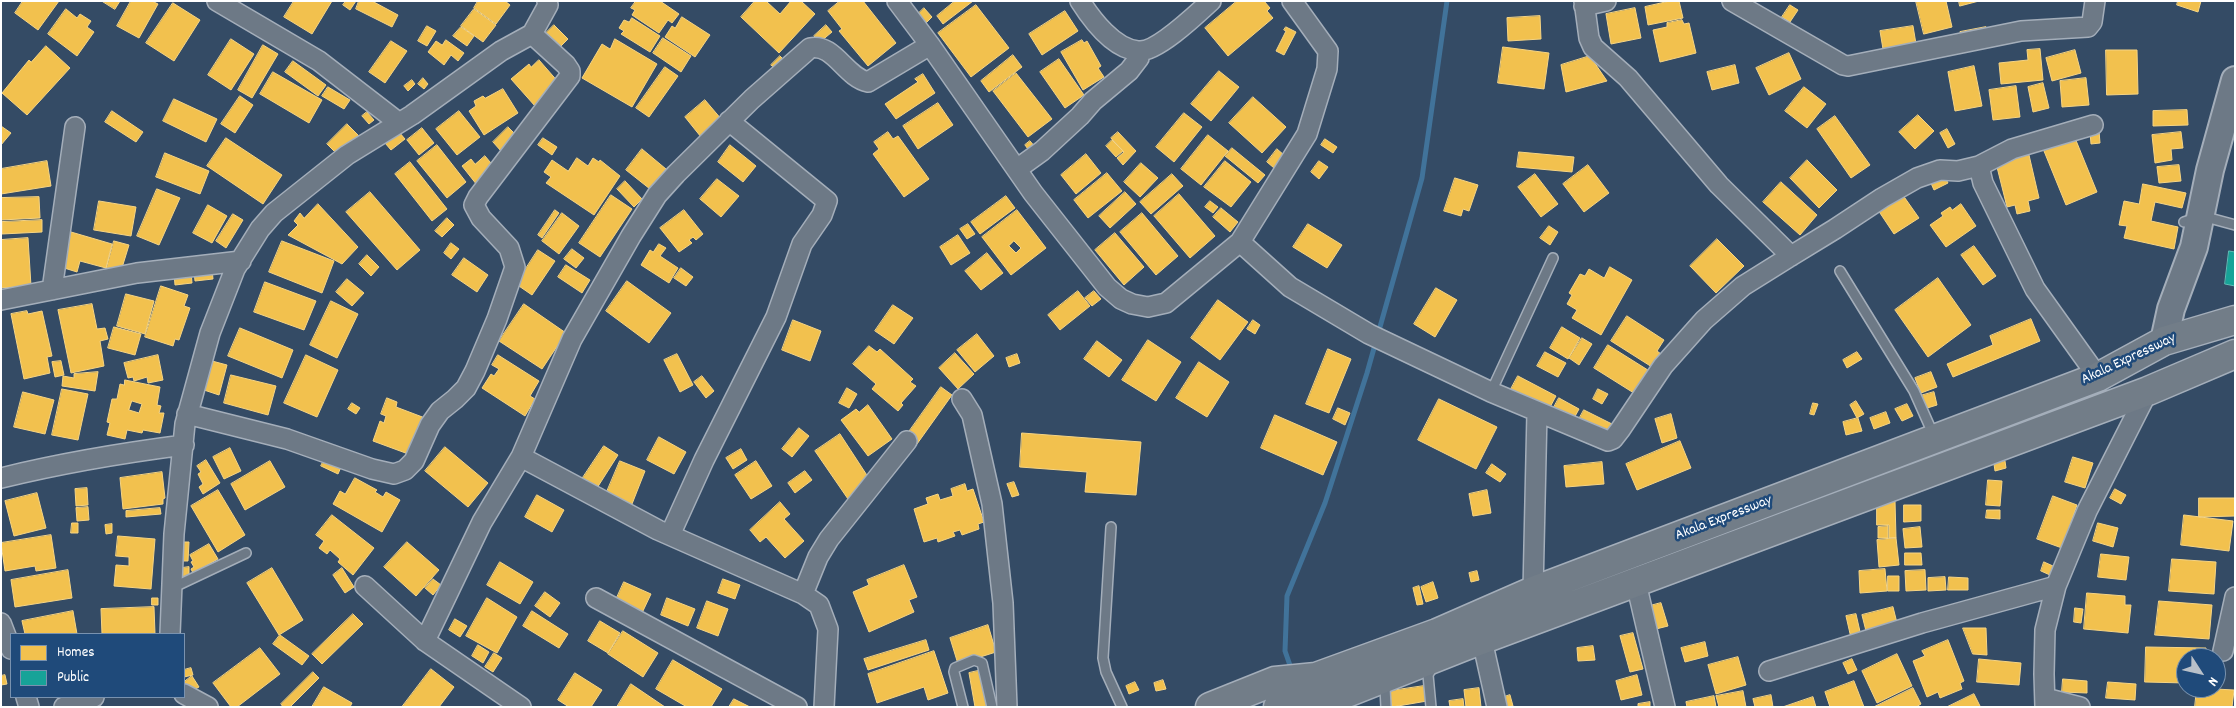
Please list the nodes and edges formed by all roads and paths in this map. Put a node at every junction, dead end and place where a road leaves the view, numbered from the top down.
1 (217, 1) edge
2 (548, 1) edge
3 (897, 1) edge
4 (1080, 1) edge
5 (1211, 1) edge
6 (1292, 1) edge
7 (1606, 1) edge
8 (1732, 1) edge
9 (2095, 1) edge
10 (1584, 4) edge
11 (532, 34) junction
12 (930, 45) junction
13 (1138, 51) junction
14 (2235, 80) edge
15 (729, 121) junction
16 (398, 122) junction
17 (2093, 126) dead end
18 (74, 127) dead end
19 (1979, 166) junction
20 (1017, 169) junction
21 (2193, 219) junction
22 (2235, 225) edge
23 (1240, 242) junction
24 (1790, 256) junction
25 (1553, 258) dead end
26 (241, 261) junction
27 (1840, 271) dead end
28 (52, 290) junction
29 (1, 300) edge
30 (2235, 320) edge
31 (2164, 341) junction
32 (2235, 354) edge
33 (2098, 377) junction
34 (2148, 391) junction
35 (1491, 392) junction
36 (962, 399) dead end
37 (1537, 412) junction
38 (187, 414) junction
39 (1935, 439) junction
40 (907, 441) dead end
41 (184, 446) junction
42 (521, 457) junction
43 (1, 478) edge
44 (1111, 527) dead end
45 (670, 535) junction
46 (246, 553) dead end
47 (1636, 583) junction
48 (365, 586) dead end
49 (2056, 586) junction
50 (172, 588) junction
51 (1533, 591) junction
52 (804, 594) junction
53 (2235, 597) edge
54 (596, 598) dead end
55 (1, 623) edge
56 (170, 633) edge
57 (1482, 640) junction
58 (425, 641) junction
59 (10, 646) edge
60 (2223, 648) edge
61 (1429, 670) junction
62 (1769, 670) dead end
63 (1390, 683) junction
64 (185, 695) edge
65 (1281, 697) edge
66 (91, 698) edge
67 (2045, 702) edge
68 (64, 707) edge
69 (208, 707) edge
70 (521, 707) edge
71 (797, 707) edge
72 (824, 707) edge
73 (964, 707) edge
74 (992, 707) edge
75 (1007, 707) edge
76 (1122, 707) edge
77 (1210, 707) edge
78 (1386, 707) edge
79 (1431, 707) edge
80 (1497, 707) edge
81 (1664, 707) edge
82 (2080, 707) edge

1 - 16 street
2 - 11 street
3 - 12 street
4 - 13 street
5 - 13 street
6 - 23 street
7 - 10 street
8 - 9 street
10 - 24 street
11 - 16 street
11 - 38 street
12 - 15 street
12 - 20 street
13 - 20 street
14 - 21 street
15 - 42 street
15 - 45 street
16 - 26 street
17 - 19 street
18 - 28 street
19 - 24 street
19 - 33 street
20 - 23 street
21 - 22 lane
21 - 31 street
23 - 35 street
24 - 37 street
25 - 35 lane
26 - 28 street
26 - 38 street
27 - 39 lane
28 - 29 street
30 - 31 main road, Akala Expressway
31 - 33 main road, Akala Expressway
32 - 34 main road, Akala Expressway
33 - 39 main road, Akala Expressway
34 - 47 main road, Akala Expressway
34 - 49 street
35 - 37 street
36 - 75 street
37 - 51 street
38 - 41 street
39 - 51 main road, Akala Expressway
40 - 52 street
41 - 43 street
41 - 50 street
42 - 45 street
42 - 58 street
44 - 76 lane
45 - 52 street
46 - 50 lane
47 - 57 main road, Akala Expressway
47 - 81 street
48 - 58 street
49 - 62 street
49 - 67 street
50 - 56 street
51 - 65 main road, Akala Expressway
52 - 72 street
53 - 60 street
54 - 71 street
55 - 59 street
57 - 61 main road, Akala Expressway
57 - 80 street
58 - 70 street
61 - 63 main road, Akala Expressway
61 - 79 lane
63 - 65 main road, Akala Expressway
63 - 78 lane
64 - 69 street
65 - 77 main road, Akala Expressway
66 - 68 street
67 - 82 street
73 - 74 lane

